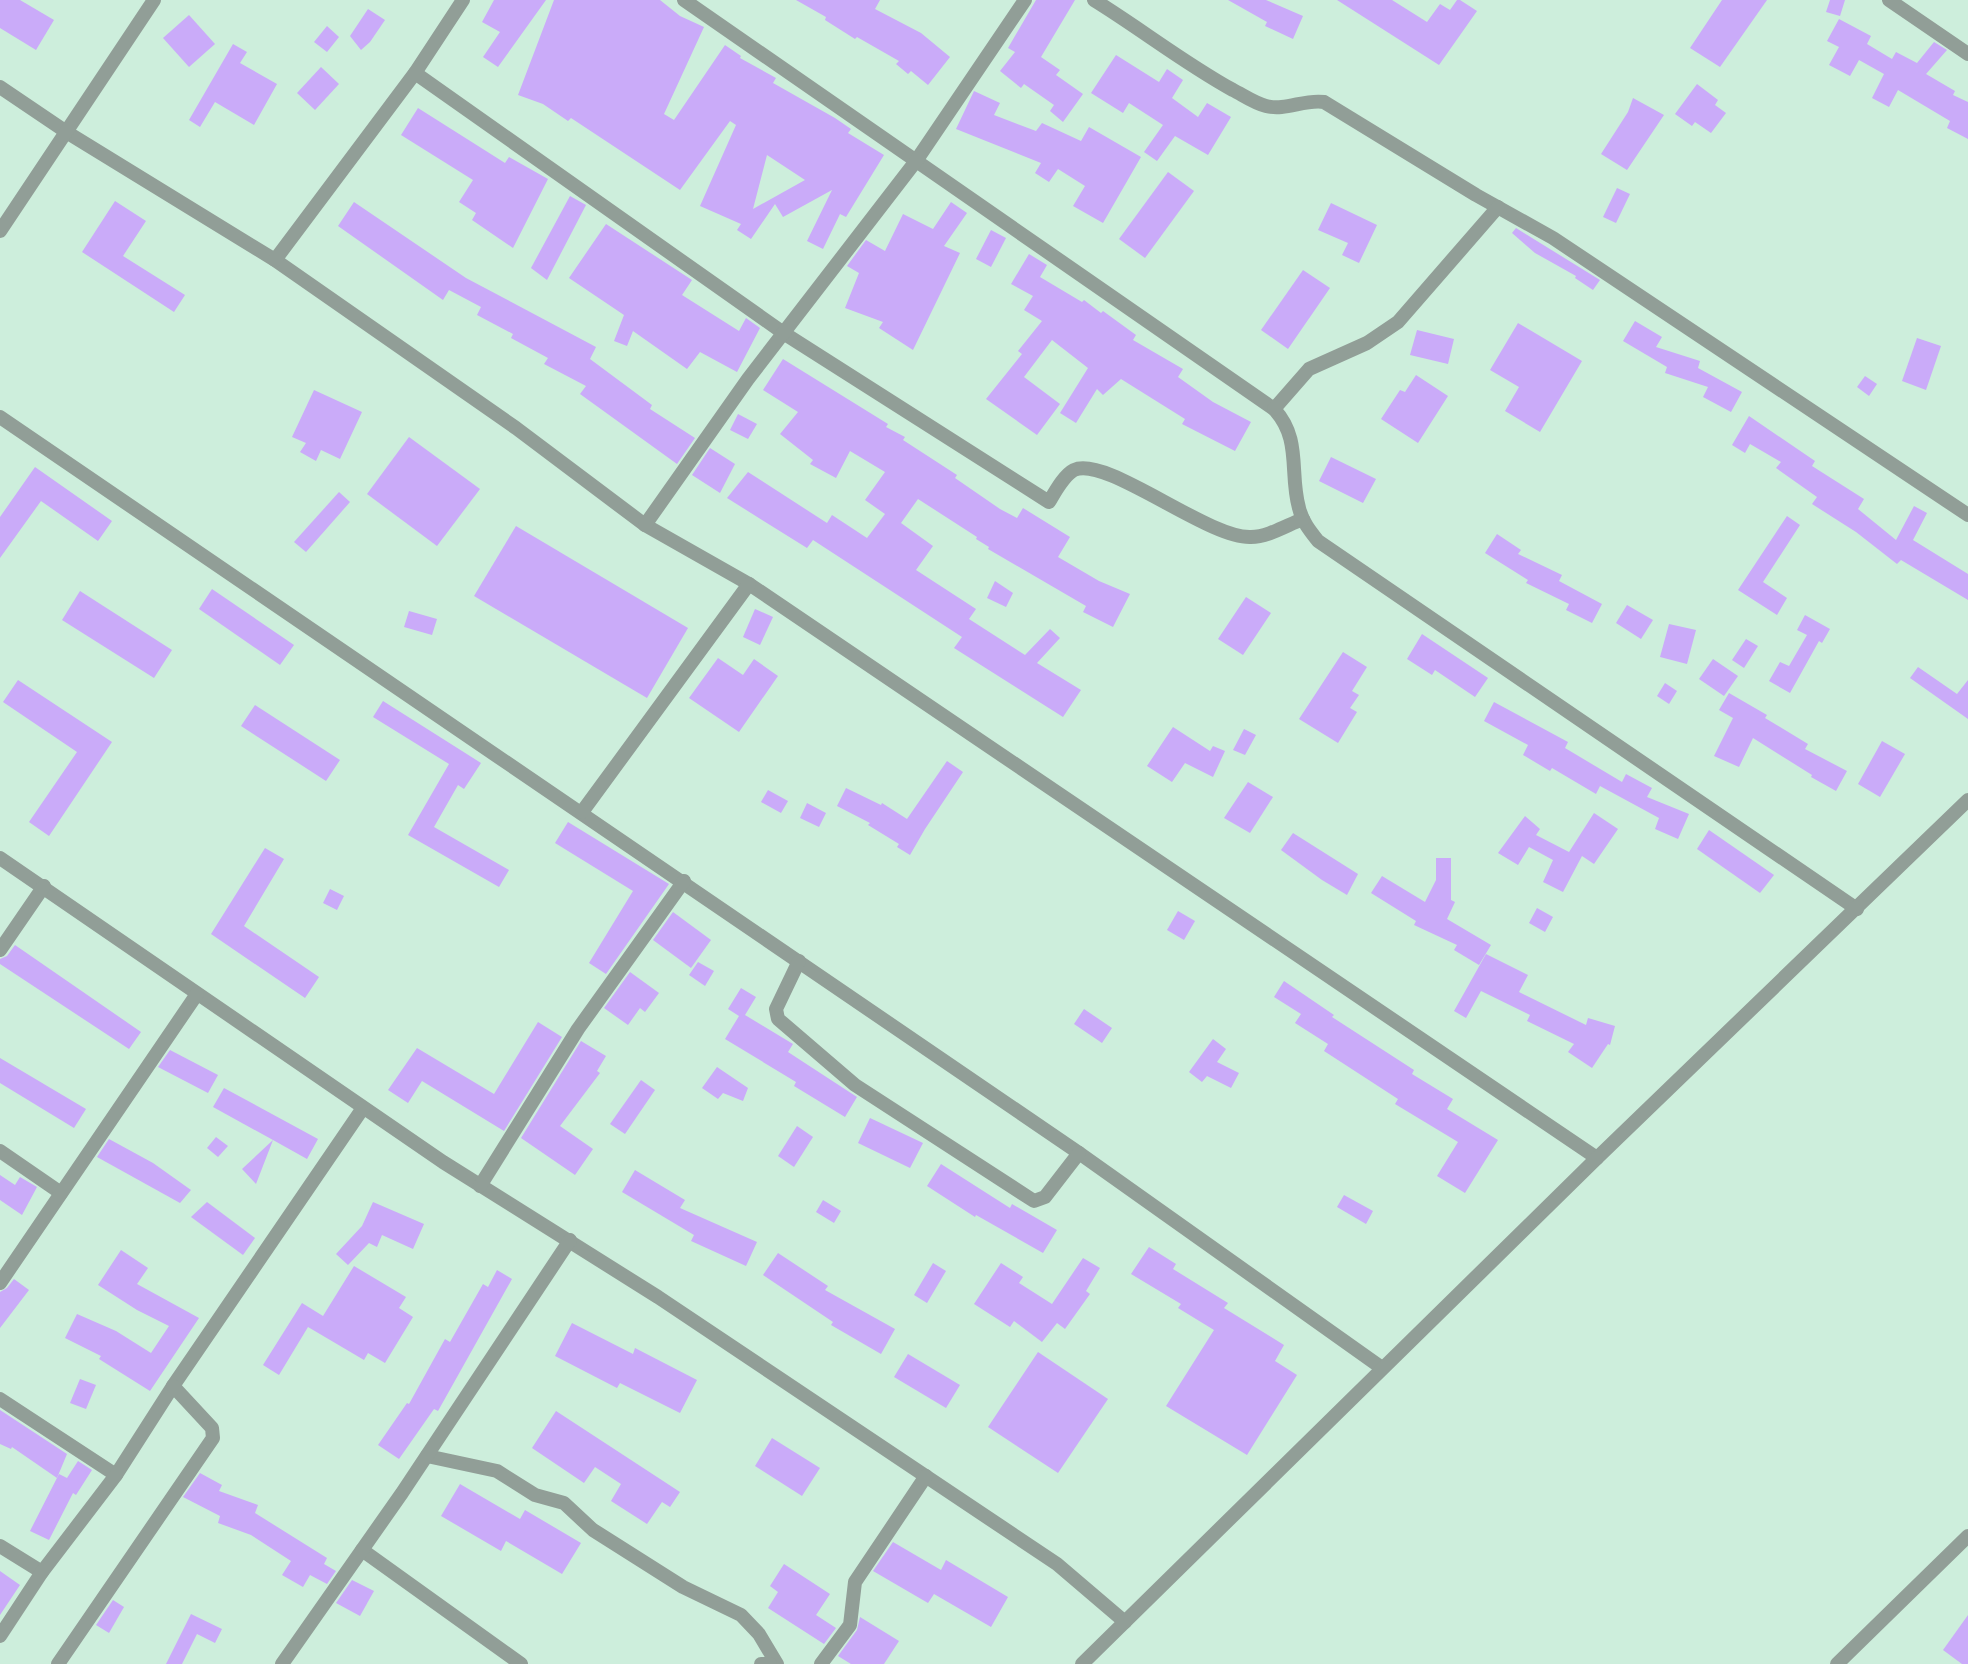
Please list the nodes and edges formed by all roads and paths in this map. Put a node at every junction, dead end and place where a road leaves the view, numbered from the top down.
1 (154, 0) edge
2 (463, 0) edge
3 (684, 0) edge
4 (1025, 0) edge
5 (1094, 0) edge
6 (1889, 0) edge
7 (1968, 54) edge
8 (415, 73) junction
9 (0, 87) edge
10 (68, 133) junction
11 (916, 161) junction
12 (1498, 207) junction
13 (0, 231) edge
14 (275, 260) junction
15 (785, 334) junction
16 (1274, 409) junction
17 (0, 417) edge
18 (1968, 514) edge
19 (1303, 519) junction
20 (645, 525) junction
21 (749, 584) junction
22 (1968, 800) edge
23 (582, 812) junction
24 (0, 858) edge
25 (684, 881) junction
26 (44, 886) junction
27 (1857, 909) junction
28 (0, 950) edge
29 (799, 961) junction
30 (197, 994) junction
31 (363, 1108) junction
32 (0, 1151) edge
33 (1079, 1153) junction
34 (1597, 1158) junction
35 (480, 1186) junction
36 (61, 1193) junction
37 (570, 1240) junction
38 (0, 1282) edge
39 (1382, 1368) junction
40 (173, 1386) junction
41 (0, 1399) edge
42 (427, 1456) junction
43 (116, 1474) junction
44 (926, 1476) junction
45 (1968, 1536) edge
46 (0, 1546) edge
47 (362, 1550) junction
48 (42, 1572) junction
49 (1125, 1622) junction
50 (0, 1636) edge
51 (58, 1664) edge
52 (282, 1664) edge
53 (521, 1664) edge
54 (761, 1664) edge
55 (770, 1664) edge
56 (777, 1664) edge
57 (821, 1664) edge
58 (1082, 1664) edge
59 (1837, 1664) edge

1 - 10 street
2 - 8 street
3 - 11 street
4 - 11 street
5 - 12 street
6 - 7 street
8 - 14 street
8 - 15 street
9 - 10 street
10 - 13 street
10 - 14 street
11 - 15 street
11 - 16 street
12 - 16 street
12 - 18 street
14 - 20 street
15 - 19 street
15 - 20 street
16 - 19 street
17 - 23 street
19 - 27 street
20 - 21 street
21 - 23 street
21 - 34 street
22 - 27 street
23 - 25 street
24 - 26 street
25 - 29 street
25 - 35 street
26 - 28 street
26 - 30 street
27 - 34 street
29 - 33 street
29 - 33 street
30 - 31 street
30 - 36 street
31 - 35 street
31 - 40 street
32 - 36 street
33 - 39 street
34 - 39 street
35 - 37 street
36 - 38 street
37 - 42 street
37 - 44 street
39 - 49 street
40 - 43 street
40 - 51 street
41 - 43 street
42 - 47 street
42 - 56 street
43 - 48 street
44 - 49 street
44 - 57 street
45 - 59 street
46 - 48 street
47 - 52 street
47 - 53 street
48 - 50 street
49 - 58 street
54 - 55 street

